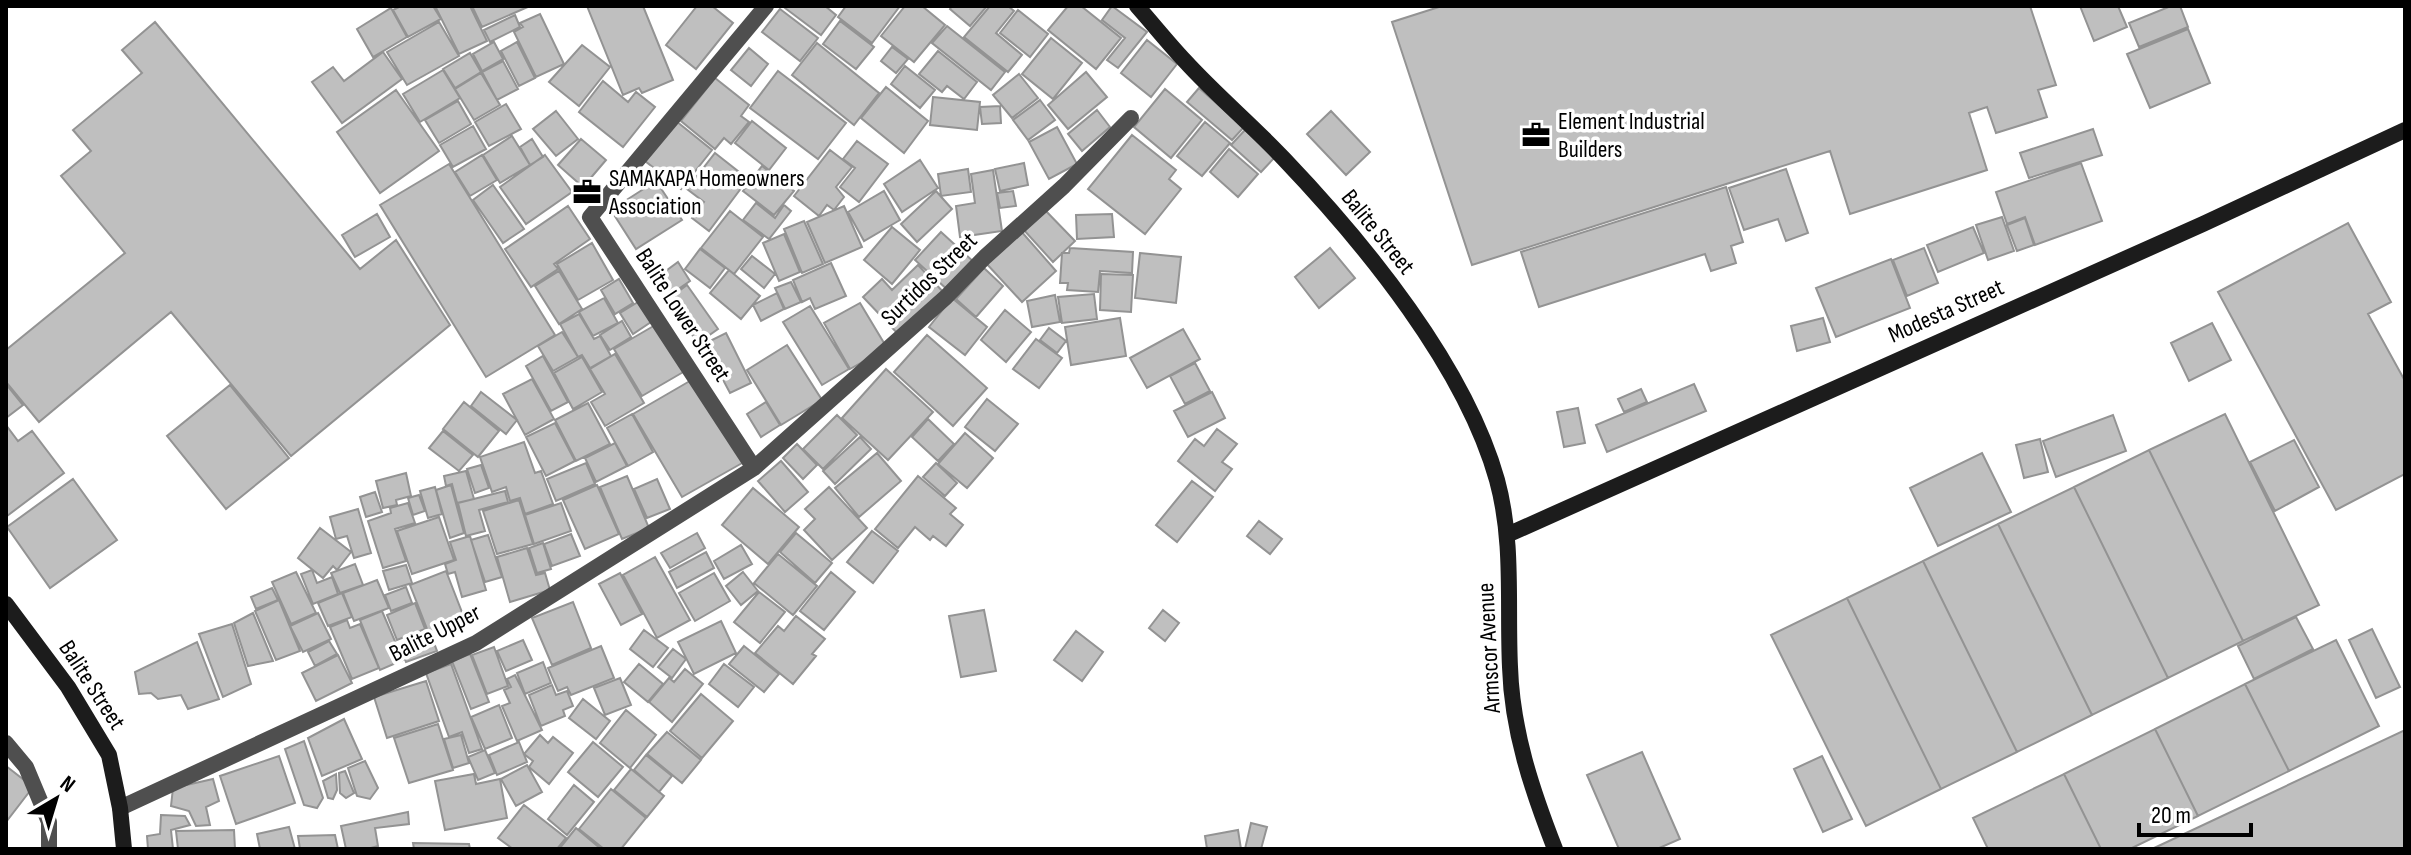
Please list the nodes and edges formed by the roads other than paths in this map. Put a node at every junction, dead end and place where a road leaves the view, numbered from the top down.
1 (766, 6) edge
2 (1137, 6) edge
3 (1131, 118) dead end
4 (2405, 130) edge
5 (754, 468) junction
6 (1507, 535) junction
7 (6, 604) edge
8 (6, 743) edge
9 (120, 808) junction
10 (49, 849) edge
11 (124, 849) edge
12 (1555, 849) edge

1 - 5 street, Balite Lower Street
2 - 6 main road, Balite Street
3 - 5 street, Surtidos Street
4 - 6 main road, Modesta Street
5 - 9 street, Balite Upper
6 - 12 main road, Armscor Avenue
7 - 9 main road, Balite Street
8 - 10 street
9 - 11 main road, Balite Street

